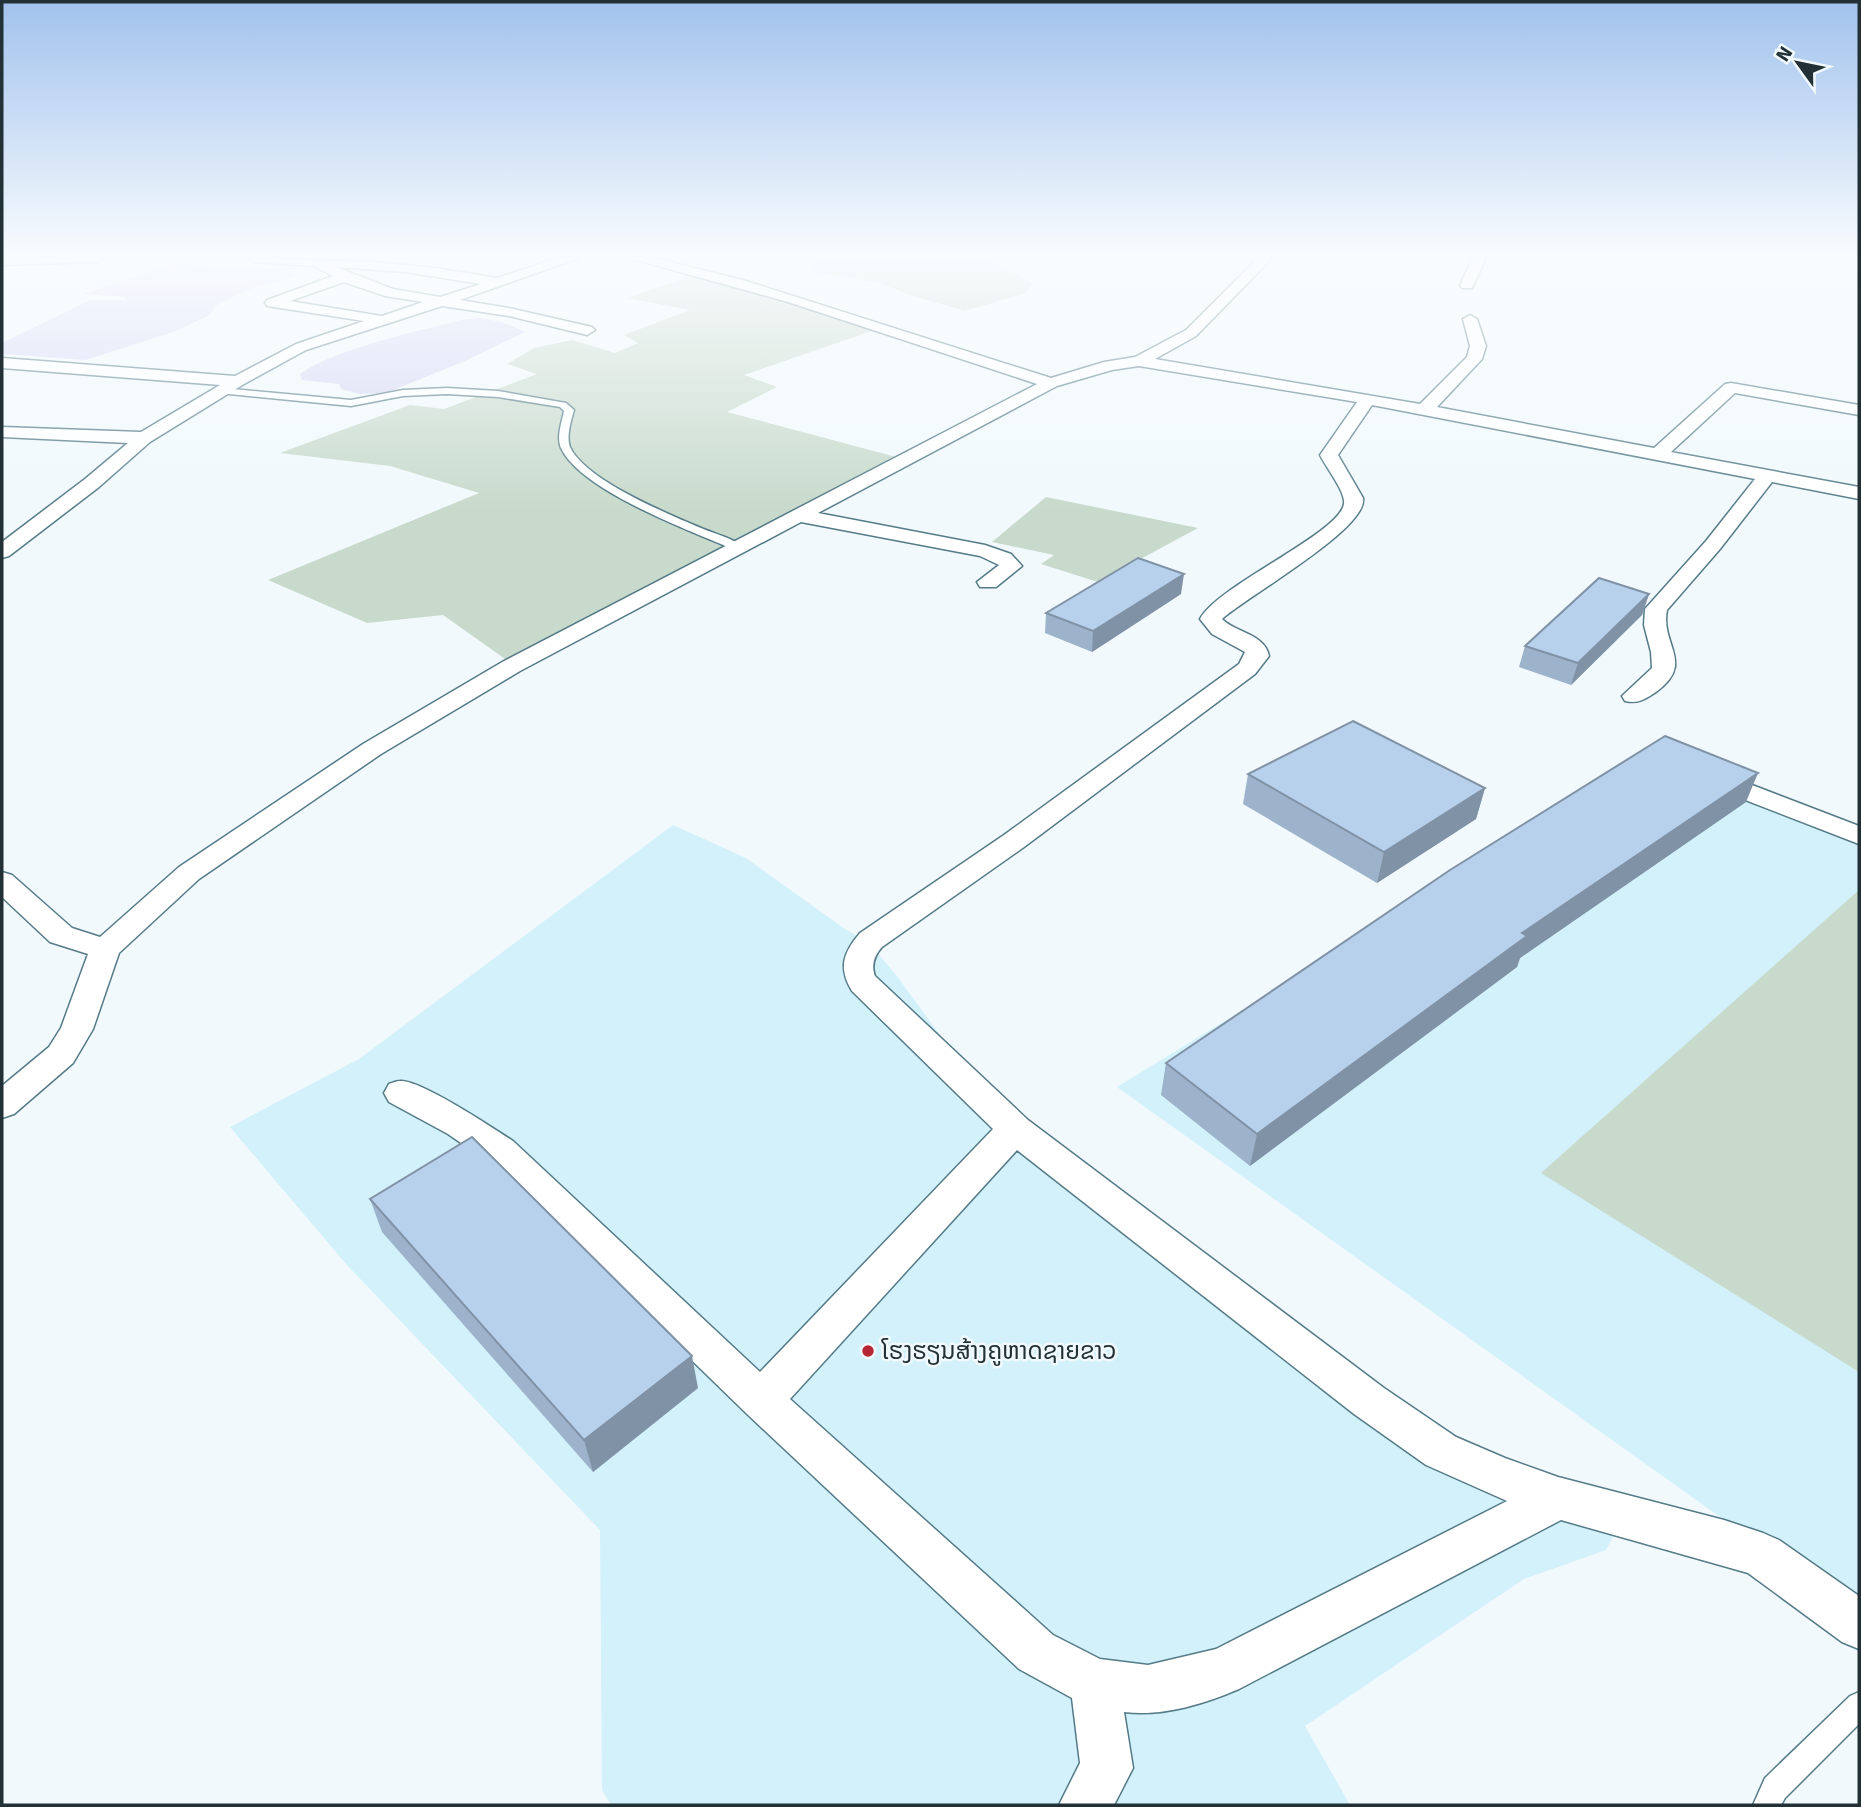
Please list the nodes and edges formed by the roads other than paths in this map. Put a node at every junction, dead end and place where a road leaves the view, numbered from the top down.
1 (314, 342) edge
2 (924, 342) edge
3 (1174, 342) edge
4 (1477, 342) edge
5 (1139, 361) junction
6 (2, 363) edge
7 (238, 381) junction
8 (1051, 383) junction
9 (222, 391) junction
10 (1368, 399) junction
11 (1424, 410) junction
12 (1859, 410) edge
13 (2, 432) edge
14 (144, 438) junction
15 (1658, 454) junction
16 (1768, 475) junction
17 (1859, 493) edge
18 (801, 516) junction
19 (739, 548) junction
20 (2, 552) edge
21 (988, 582) dead end
22 (1634, 696) dead end
23 (1693, 770) edge
24 (1859, 836) edge
25 (2, 881) edge
26 (105, 949) junction
27 (401, 1093) dead end
28 (2, 1105) edge
29 (1015, 1129) junction
30 (761, 1400) junction
31 (1558, 1497) junction
32 (1859, 1625) edge
33 (1096, 1683) junction
34 (1859, 1705) edge
35 (1085, 1805) edge
36 (1767, 1805) edge

1 - 7 street
2 - 8 street
3 - 5 street
4 - 11 street
5 - 8 street
5 - 10 street
6 - 7 street
7 - 9 street
8 - 18 street
9 - 14 street
9 - 19 lane
10 - 11 street
10 - 29 street
11 - 15 street
12 - 15 street
13 - 14 street
14 - 20 street
15 - 16 street
16 - 17 street
16 - 22 street
18 - 19 street
18 - 21 street
19 - 26 street
23 - 24 street
25 - 26 street
26 - 28 street
27 - 30 street
29 - 30 street
29 - 31 street
30 - 33 street
31 - 32 street
31 - 33 street
33 - 35 street
34 - 36 lane

